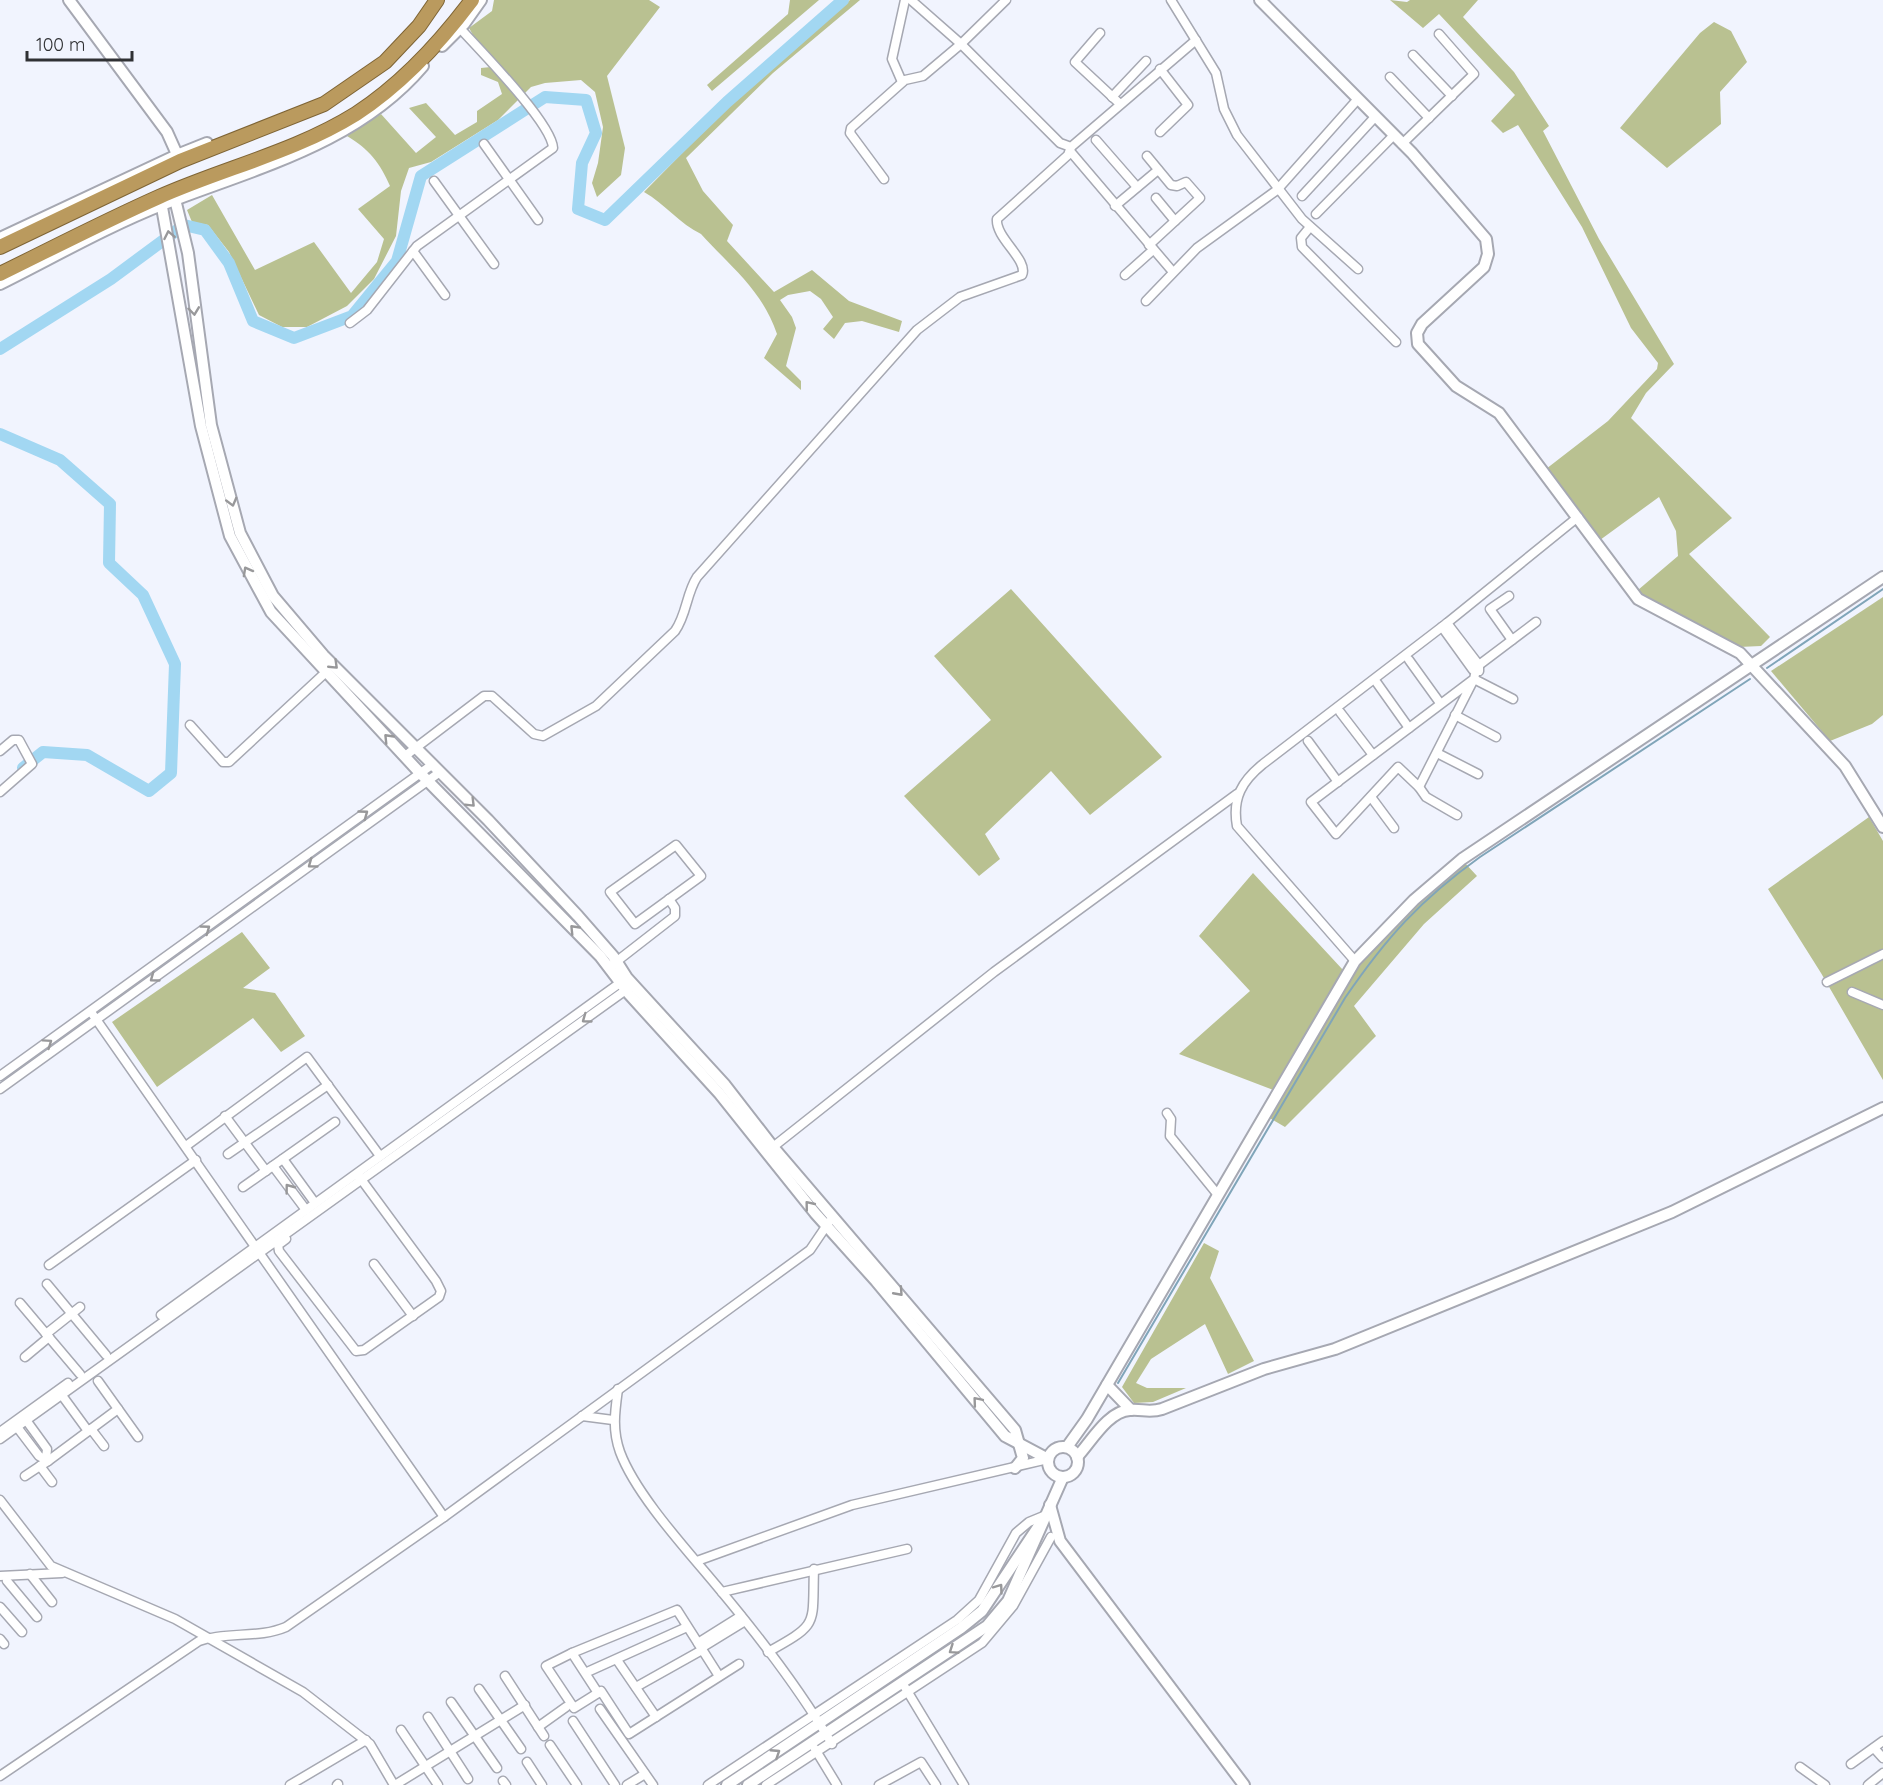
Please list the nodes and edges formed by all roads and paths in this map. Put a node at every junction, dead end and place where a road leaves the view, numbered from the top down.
1 (69, 0) edge
2 (431, 0) edge
3 (437, 0) edge
4 (472, 0) edge
5 (481, 0) edge
6 (905, 0) edge
7 (911, 0) edge
8 (1006, 0) edge
9 (1171, 0) edge
10 (1259, 0) edge
11 (457, 25) junction
12 (1100, 33) dead end
13 (1439, 34) dead end
14 (1196, 40) junction
15 (961, 44) junction
16 (1413, 55) dead end
17 (1146, 61) dead end
18 (1160, 69) junction
19 (1390, 77) dead end
20 (902, 82) junction
21 (1452, 96) junction
22 (1115, 100) junction
23 (1358, 100) junction
24 (1375, 117) junction
25 (1429, 118) junction
26 (1160, 132) dead end
27 (1394, 135) junction
28 (1096, 140) dead end
29 (484, 144) dead end
30 (1402, 144) junction
31 (1070, 148) junction
32 (1147, 156) dead end
33 (178, 158) junction
34 (1158, 170) junction
35 (884, 179) dead end
36 (434, 181) dead end
37 (509, 181) junction
38 (1137, 187) junction
39 (1277, 190) junction
40 (1302, 196) dead end
41 (1156, 198) dead end
42 (169, 202) junction
43 (1115, 206) junction
44 (1316, 214) dead end
45 (459, 216) junction
46 (538, 220) dead end
47 (1175, 221) junction
48 (1310, 227) junction
49 (0, 238) edge
50 (0, 247) edge
51 (1151, 248) junction
52 (413, 251) junction
53 (494, 264) dead end
54 (1358, 269) dead end
55 (1173, 272) junction
56 (0, 274) edge
57 (1125, 275) dead end
58 (0, 284) edge
59 (445, 295) dead end
60 (1146, 301) dead end
61 (350, 323) dead end
62 (1396, 342) dead end
63 (1578, 517) junction
64 (1883, 577) edge
65 (1509, 596) dead end
66 (269, 599) junction
67 (1536, 622) dead end
68 (1444, 625) junction
69 (1512, 640) junction
70 (1409, 660) dead end
71 (1751, 664) junction
72 (1476, 671) junction
73 (325, 673) junction
74 (1377, 683) dead end
75 (1513, 699) dead end
76 (1440, 703) junction
77 (1340, 712) dead end
78 (1455, 715) junction
79 (190, 725) dead end
80 (1409, 728) junction
81 (1496, 737) dead end
82 (1308, 741) dead end
83 (416, 748) junction
84 (0, 751) edge
85 (1437, 753) junction
86 (1373, 755) junction
87 (407, 759) junction
88 (436, 768) junction
89 (1478, 774) dead end
90 (424, 777) junction
91 (408, 782) junction
92 (1338, 782) junction
93 (1419, 787) junction
94 (0, 792) edge
95 (1237, 794) junction
96 (1371, 797) junction
97 (1457, 815) dead end
98 (1883, 827) edge
99 (1394, 828) dead end
100 (669, 899) junction
101 (1883, 954) edge
102 (1355, 961) junction
103 (613, 964) junction
104 (1827, 982) dead end
105 (627, 984) junction
106 (1852, 992) dead end
107 (1883, 1005) edge
108 (93, 1015) junction
109 (0, 1077) edge
110 (328, 1085) junction
111 (0, 1089) edge
112 (1883, 1108) edge
113 (1167, 1113) dead end
114 (225, 1116) junction
115 (335, 1122) dead end
116 (244, 1142) junction
117 (186, 1146) junction
118 (772, 1147) junction
119 (228, 1154) dead end
120 (380, 1156) junction
121 (283, 1159) junction
122 (196, 1160) junction
123 (269, 1169) junction
124 (361, 1179) junction
125 (243, 1187) dead end
126 (1218, 1195) junction
127 (315, 1203) junction
128 (306, 1210) junction
129 (830, 1221) junction
130 (259, 1249) junction
131 (374, 1264) dead end
132 (49, 1265) dead end
133 (295, 1273) junction
134 (282, 1282) junction
135 (47, 1284) dead end
136 (20, 1303) dead end
137 (80, 1307) dead end
138 (71, 1313) junction
139 (412, 1316) junction
140 (48, 1335) junction
141 (106, 1355) junction
142 (26, 1357) dead end
143 (80, 1374) junction
144 (98, 1381) dead end
145 (618, 1389) junction
146 (1113, 1392) junction
147 (62, 1394) junction
148 (118, 1408) junction
149 (1131, 1410) junction
150 (582, 1416) junction
151 (26, 1420) junction
152 (614, 1420) junction
153 (17, 1427) junction
154 (89, 1430) junction
155 (0, 1432) edge
156 (138, 1437) dead end
157 (0, 1439) edge
158 (1018, 1442) junction
159 (104, 1446) dead end
160 (1067, 1447) junction
161 (1077, 1457) junction
162 (1048, 1459) junction
163 (45, 1462) junction
164 (1015, 1468) junction
165 (25, 1476) dead end
166 (1063, 1477) junction
167 (52, 1482) dead end
168 (0, 1500) edge
169 (1046, 1514) junction
170 (444, 1517) junction
171 (1050, 1537) junction
172 (907, 1549) dead end
173 (697, 1561) junction
174 (814, 1569) junction
175 (66, 1572) junction
176 (30, 1574) junction
177 (7, 1578) edge
178 (0, 1587) edge
179 (722, 1592) junction
180 (52, 1602) dead end
181 (0, 1607) edge
182 (37, 1617) dead end
183 (743, 1619) junction
184 (687, 1627) junction
185 (21, 1632) dead end
186 (209, 1637) junction
187 (700, 1647) junction
188 (768, 1652) junction
189 (572, 1653) junction
190 (617, 1660) junction
191 (739, 1664) dead end
192 (585, 1673) junction
193 (505, 1676) dead end
194 (719, 1676) junction
195 (636, 1687) junction
196 (479, 1689) dead end
197 (906, 1689) junction
198 (598, 1693) junction
199 (451, 1702) dead end
200 (525, 1706) junction
201 (566, 1707) dead end
202 (600, 1709) dead end
203 (428, 1717) dead end
204 (656, 1717) junction
205 (500, 1720) junction
206 (818, 1720) junction
207 (573, 1721) dead end
208 (538, 1727) junction
209 (401, 1730) dead end
210 (475, 1736) junction
211 (544, 1736) dead end
212 (829, 1739) junction
213 (366, 1740) junction
214 (1883, 1741) edge
215 (550, 1745) dead end
216 (1874, 1748) junction
217 (520, 1749) dead end
218 (815, 1749) junction
219 (450, 1752) junction
220 (1883, 1758) edge
221 (527, 1762) dead end
222 (1851, 1764) dead end
223 (426, 1767) junction
224 (1800, 1767) dead end
225 (497, 1768) dead end
226 (645, 1773) junction
227 (1883, 1773) edge
228 (0, 1776) edge
229 (896, 1776) junction
230 (468, 1779) dead end
231 (1819, 1780) edge
232 (758, 1784) edge
233 (290, 1785) edge
234 (395, 1785) edge
235 (438, 1785) edge
236 (542, 1785) edge
237 (577, 1785) edge
238 (615, 1785) edge
239 (627, 1785) edge
240 (652, 1785) edge
241 (708, 1785) edge
242 (727, 1785) edge
243 (837, 1785) edge
244 (879, 1785) edge
245 (901, 1785) edge
246 (936, 1785) edge
247 (964, 1785) edge
248 (1244, 1785) edge
249 (1868, 1785) edge

1 - 33 street
2 - 33 street
3 - 33 highway
4 - 11 highway
5 - 11 street
6 - 20 street
7 - 15 street
8 - 15 street
9 - 14 street
10 - 23 street
11 - 37 street
11 - 42 highway
12 - 22 street
13 - 21 street
14 - 18 street
14 - 39 street
15 - 20 street
15 - 31 street
16 - 21 street
17 - 22 street
18 - 22 street
18 - 26 street
19 - 25 street
20 - 35 street
21 - 25 street
22 - 31 street
23 - 24 street
23 - 39 street
24 - 27 street
24 - 40 street
25 - 30 street
27 - 30 street
27 - 44 street
28 - 38 street
29 - 37 street
30 - 63 street
31 - 43 street
31 - 83 street
32 - 34 street
33 - 49 street
33 - 50 highway
34 - 38 street
34 - 47 street
36 - 45 street
37 - 45 street
37 - 46 street
38 - 43 street
39 - 48 street
39 - 55 street
41 - 47 street
42 - 56 highway
42 - 58 street
42 -> 66 street
66 -> 42 street
43 - 51 street
45 - 52 street
45 - 53 street
47 - 51 street
48 - 54 street
48 - 62 street
51 - 55 street
51 - 57 street
52 - 59 street
52 - 61 street
55 - 60 street
63 - 68 street
63 - 71 street
64 - 71 street
65 - 69 street
66 - 73 street
66 -> 83 street
67 - 69 street
68 - 72 street
68 - 95 street
69 - 72 street
70 - 76 street
71 - 98 street
71 - 102 street
72 - 75 street
72 - 76 street
72 - 78 street
73 - 79 street
87 -> 73 street
74 - 80 street
76 - 80 street
77 - 86 street
78 - 81 street
78 - 85 street
80 - 86 street
82 - 92 street
83 - 87 street
83 - 88 street
84 - 94 street
85 - 89 street
85 - 93 street
86 - 92 street
87 - 90 street
87 - 91 street
88 - 90 street
88 -> 103 street
90 - 91 street
103 -> 90 street
90 -> 108 street
108 -> 91 street
92 - 96 street
93 - 96 street
93 - 97 street
95 - 102 street
95 - 118 street
96 - 99 street
100 - 100 street
100 - 103 street
101 - 104 street
102 - 126 street
103 - 105 street
105 - 118 street
105 - 120 street
105 -> 124 street
129 -> 105 street
106 - 107 street
109 -> 108 street
108 - 111 street
108 - 117 street
110 - 114 street
110 - 116 street
110 - 120 street
112 - 149 street
113 - 126 street
114 - 116 street
114 - 117 street
115 - 121 street
116 - 119 street
116 - 123 street
117 - 122 street
118 - 129 street
120 - 124 street
121 - 123 street
121 - 127 street
122 - 130 street
122 - 132 street
123 - 125 street
128 -> 123 street
124 - 127 street
124 - 130 street
124 - 133 street
124 - 139 street
126 - 146 street
127 - 128 street
128 - 130 street
129 - 145 street
129 - 158 street
130 - 134 street
130 - 141 street
130 - 147 street
131 - 139 street
133 - 134 street
133 - 139 street
134 - 170 street
135 - 138 street
136 - 140 street
137 - 138 street
138 - 140 street
138 - 141 street
140 - 142 street
140 - 143 street
141 - 143 street
143 - 155 street
144 - 148 street
145 - 150 street
145 - 152 street
146 - 149 street
146 - 160 street
147 - 151 street
147 - 154 street
148 - 154 street
148 - 156 street
149 - 161 street
150 - 152 street
150 - 170 street
151 - 153 street
151 - 163 street
152 - 173 street
153 - 157 street
153 - 163 street
154 - 159 street
154 - 163 street
158 - 162 street
158 - 164 street
160 - 161 street
160 - 162 street
161 - 166 street
162 - 164 street
162 - 166 street
163 - 165 street
163 - 167 street
164 - 173 street
166 - 169 street
168 - 175 street
169 - 171 street
169 - 171 street
169 - 206 street
170 - 186 street
171 - 197 street
171 - 248 street
172 - 174 street
173 - 179 street
174 - 179 street
174 - 188 street
175 - 176 street
175 - 186 street
176 - 177 street
176 - 180 street
177 - 178 street
177 - 182 street
179 - 183 street
181 - 185 street
183 - 187 street
183 - 188 street
184 - 187 street
184 - 189 street
184 - 190 street
186 - 213 street
186 - 228 street
187 - 194 street
187 - 195 street
188 - 206 street
189 - 192 street
189 - 198 street
190 - 192 street
190 - 195 street
191 - 194 street
192 - 198 street
193 - 200 street
194 - 204 street
195 - 204 street
196 - 205 street
197 - 212 street
197 - 247 street
198 - 204 street
199 - 210 street
200 - 205 street
200 - 208 street
201 - 208 street
202 - 226 street
203 - 219 street
205 - 210 street
205 - 217 street
206 - 212 street
206 - 241 street
242 -> 206 street
207 - 238 street
208 - 211 street
209 - 223 street
210 - 219 street
210 - 225 street
212 - 218 street
213 - 233 street
213 - 234 street
214 - 216 street
215 - 237 street
216 - 220 street
216 - 222 street
218 - 232 street
218 - 243 street
219 - 223 street
219 - 230 street
221 - 236 street
223 - 234 street
223 - 235 street
224 - 231 street
226 - 239 street
226 - 240 street
227 - 249 street
229 - 244 street
229 - 245 street
229 - 246 street

